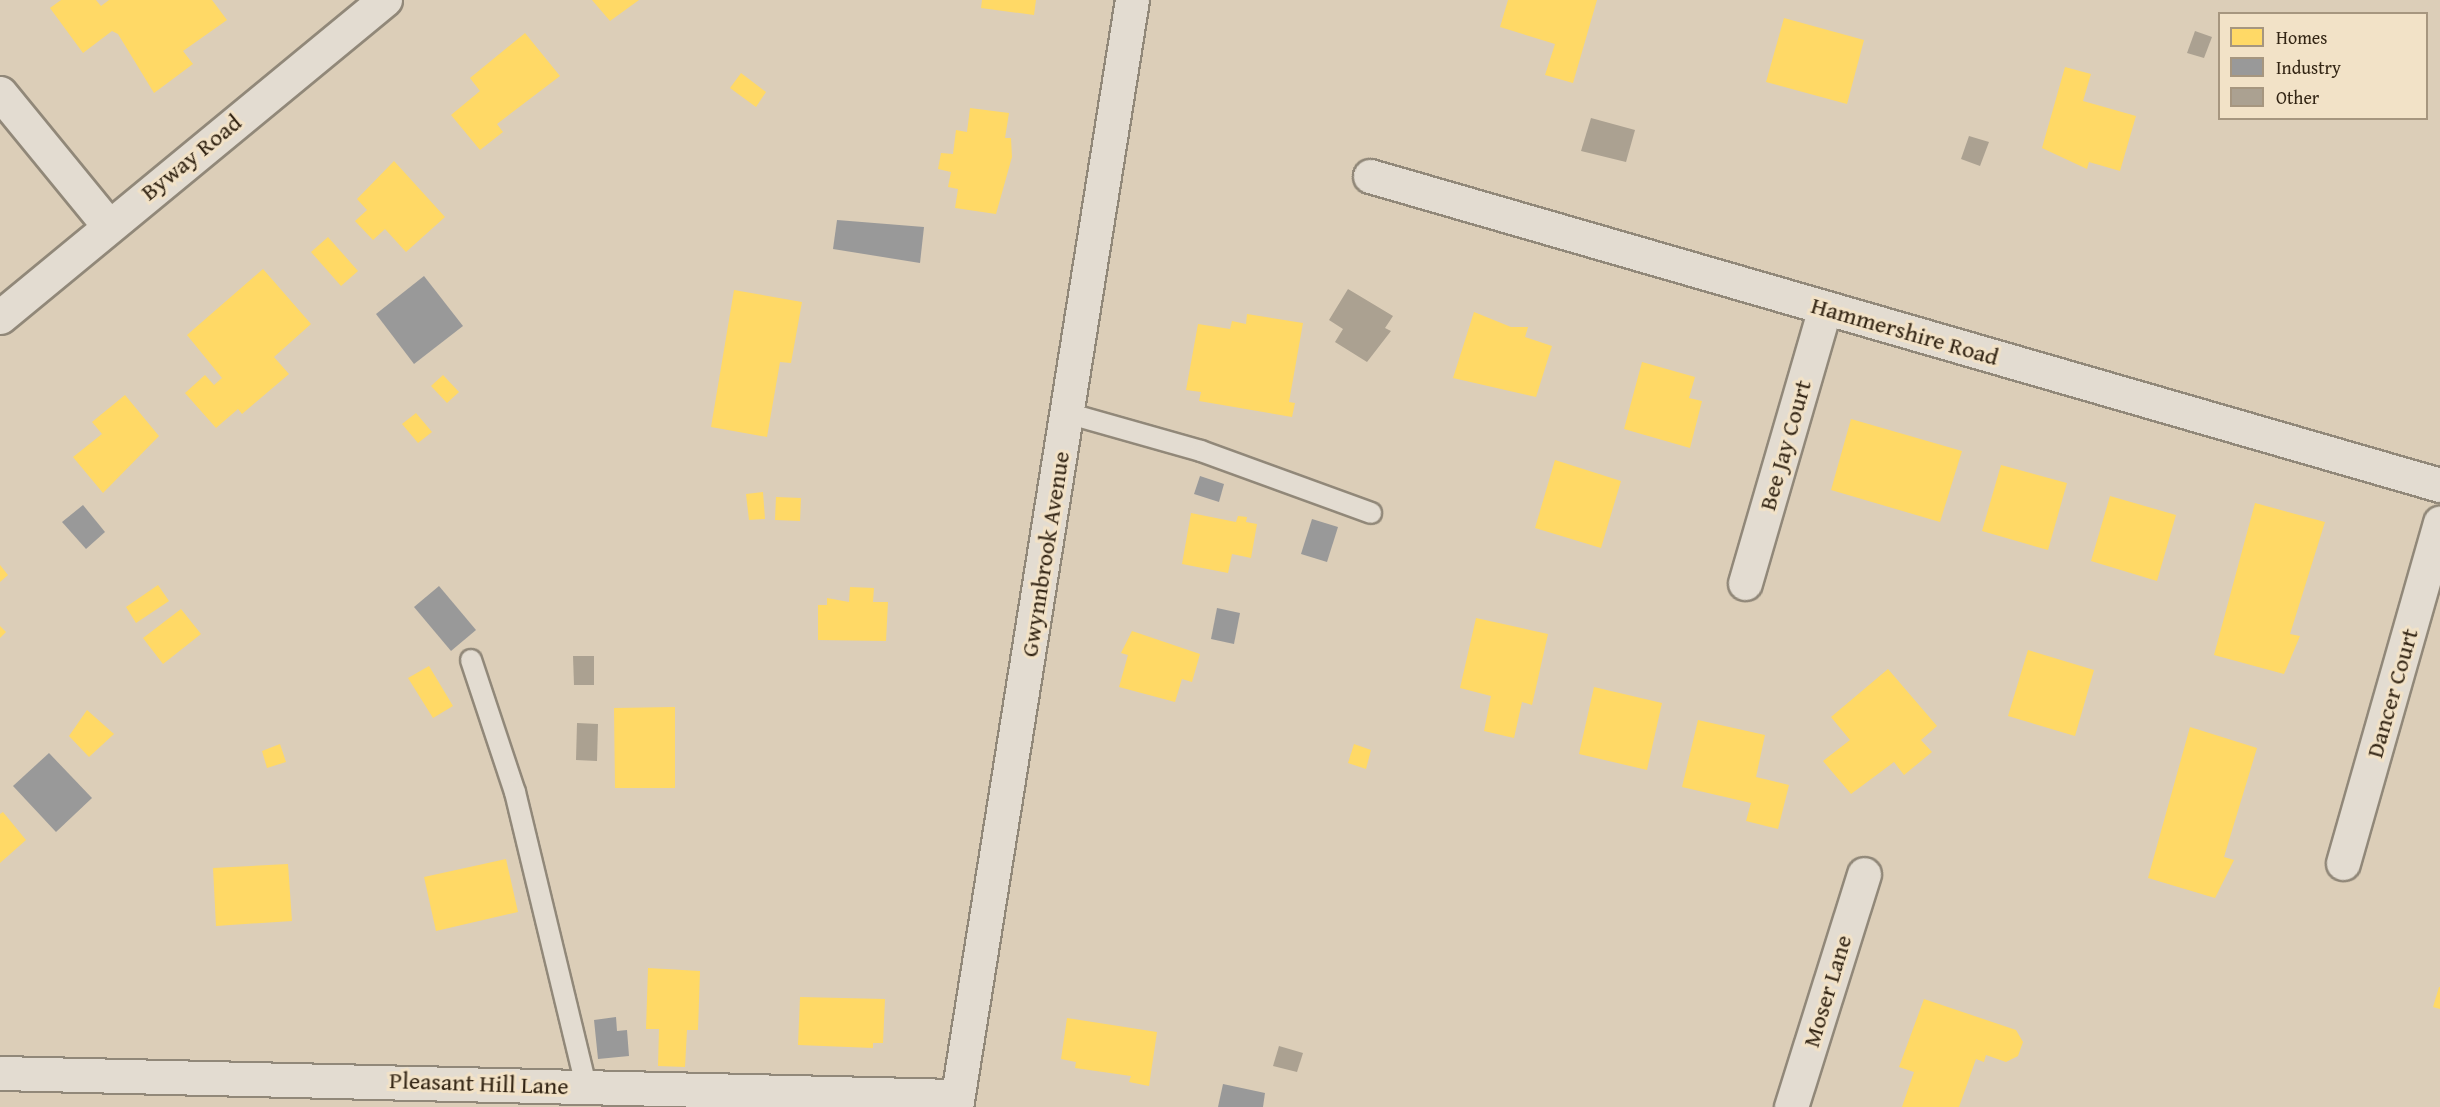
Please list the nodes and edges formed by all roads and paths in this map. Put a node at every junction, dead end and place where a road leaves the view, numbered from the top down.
1 (385, 0) edge
2 (1132, 0) edge
3 (0, 93) edge
4 (1370, 176) dead end
5 (108, 225) junction
6 (1825, 308) junction
7 (0, 317) edge
8 (1067, 413) junction
9 (2440, 486) edge
10 (1371, 513) dead end
11 (2440, 523) edge
12 (1745, 583) dead end
13 (471, 660) dead end
14 (2343, 863) dead end
15 (1864, 874) dead end
16 (0, 1073) edge
17 (586, 1086) junction
18 (956, 1102) edge
19 (1791, 1107) edge

1 - 5 street, Byway Road
2 - 8 street, Gwynnbrook Avenue
3 - 5 street
4 - 6 street, Hammershire Road
5 - 7 street, Byway Road
6 - 9 street, Hammershire Road
6 - 12 street, Bee Jay Court
8 - 10 lane
8 - 18 street, Gwynnbrook Avenue
11 - 14 street, Dancer Court
13 - 17 lane
15 - 19 street, Moser Lane
16 - 17 street, Pleasant Hill Lane
17 - 18 street, Pleasant Hill Lane

